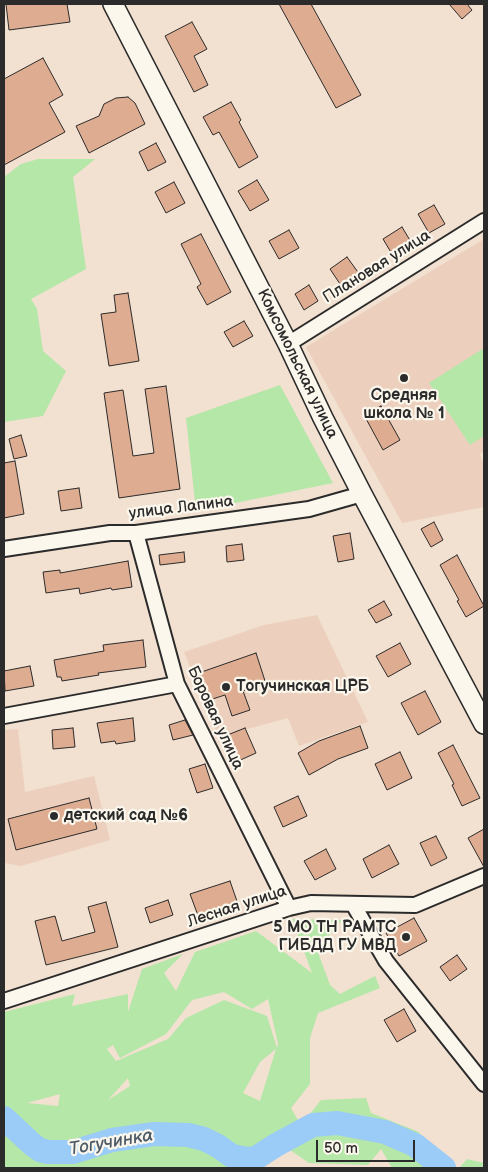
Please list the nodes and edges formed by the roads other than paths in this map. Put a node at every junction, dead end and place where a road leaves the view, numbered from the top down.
1 (113, 4) edge
2 (484, 220) edge
3 (288, 344) junction
4 (362, 494) junction
5 (136, 533) junction
6 (4, 549) edge
7 (177, 684) junction
8 (4, 716) edge
9 (484, 724) edge
10 (484, 876) edge
11 (353, 904) junction
12 (289, 908) junction
13 (4, 1001) edge
14 (484, 1084) edge

1 - 3 main road, Комсомольская улица
2 - 3 street, Плановая улица
3 - 4 main road, Комсомольская улица
4 - 5 street, улица Лапина
4 - 9 main road, Комсомольская улица
5 - 6 street, улица Лапина
5 - 7 street, Боровая улица
7 - 8 street
7 - 12 street, Боровая улица
10 - 11 street, Лесная улица
11 - 12 street, Лесная улица
11 - 14 street
12 - 13 street, Лесная улица

